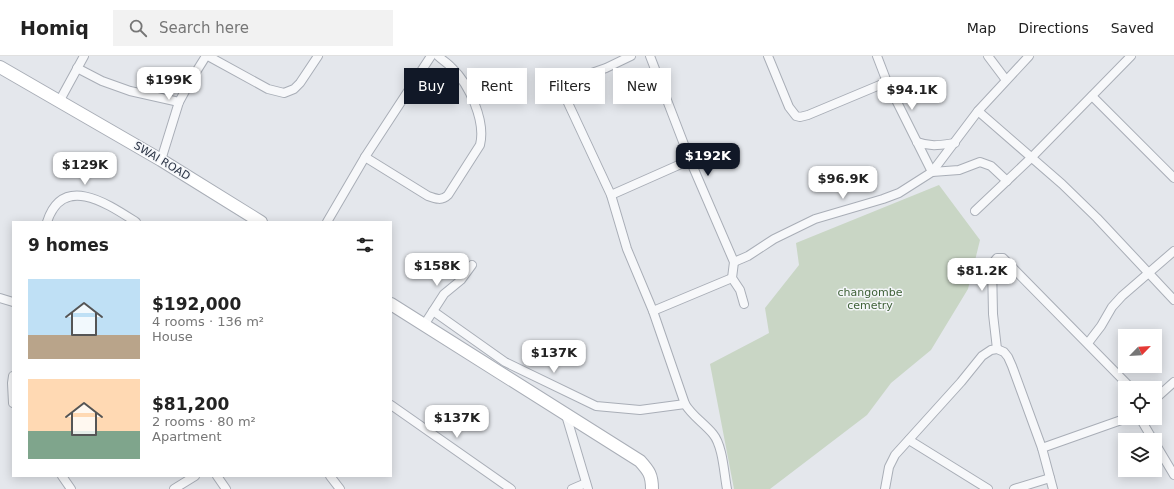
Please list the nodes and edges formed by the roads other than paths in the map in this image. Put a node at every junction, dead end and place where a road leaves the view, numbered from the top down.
1 (84, 56) edge
2 (207, 56) edge
3 (318, 56) edge
4 (431, 56) edge
5 (438, 56) edge
6 (631, 56) edge
7 (650, 56) edge
8 (768, 56) edge
9 (877, 56) edge
10 (988, 56) edge
11 (1029, 56) edge
12 (1131, 56) edge
13 (0, 67) edge
14 (77, 68) junction
15 (1006, 80) junction
16 (887, 82) junction
17 (1092, 96) junction
18 (60, 100) junction
19 (179, 102) junction
20 (978, 111) junction
21 (917, 142) junction
22 (954, 143) junction
23 (365, 157) junction
24 (1032, 157) junction
25 (161, 160) junction
26 (690, 160) junction
27 (932, 172) junction
28 (1174, 178) edge
29 (1007, 181) junction
30 (611, 195) junction
31 (975, 211) dead end
32 (47, 221) edge
33 (134, 221) edge
34 (259, 221) edge
35 (328, 221) edge
36 (1174, 251) edge
37 (734, 262) junction
38 (472, 265) dead end
39 (1149, 273) junction
40 (732, 278) junction
41 (0, 298) edge
42 (1174, 300) edge
43 (12, 302) edge
44 (744, 304) dead end
45 (392, 305) edge
46 (433, 311) junction
47 (653, 311) junction
48 (424, 325) junction
49 (1088, 343) junction
50 (998, 349) junction
51 (1125, 381) edge
52 (1174, 382) edge
53 (1162, 393) edge
54 (685, 404) junction
55 (392, 406) edge
56 (566, 415) junction
57 (1118, 421) edge
58 (909, 440) junction
59 (1042, 448) junction
60 (1162, 454) edge
61 (1174, 474) edge
62 (63, 477) edge
63 (193, 477) edge
64 (218, 477) edge
65 (331, 477) edge
66 (1050, 478) junction
67 (587, 486) edge
68 (71, 489) edge
69 (174, 489) edge
70 (226, 489) edge
71 (340, 489) edge
72 (511, 489) edge
73 (572, 489) edge
74 (652, 489) edge
75 (727, 489) edge
76 (885, 489) edge
77 (988, 489) edge
78 (1014, 489) edge
79 (1052, 489) edge

1 - 14 street
2 - 3 street
2 - 19 street
4 - 23 street
5 - 23 street
6 - 30 street
7 - 26 street
8 - 16 street
9 - 16 street
10 - 15 street
11 - 15 street
12 - 17 street
13 - 18 street, SWAI ROAD
14 - 18 street
14 - 19 street
15 - 20 street
16 - 21 street
17 - 24 street
17 - 28 street
18 - 25 street, SWAI ROAD
19 - 25 street
20 - 22 street
20 - 24 street
21 - 22 street
21 - 27 street
22 - 27 street
23 - 35 street
24 - 29 street
24 - 39 street
25 - 34 street, SWAI ROAD
26 - 30 street
26 - 37 street
27 - 29 street
27 - 37 street
29 - 31 street
30 - 47 street
32 - 33 street
36 - 39 street
37 - 40 street
38 - 46 street
39 - 42 street
39 - 49 street
40 - 44 street
40 - 47 street
41 - 43 street
45 - 48 street
46 - 48 street
46 - 54 street
47 - 54 street
48 - 56 street
49 - 50 street
49 - 51 street
50 - 58 street
50 - 59 street
52 - 53 street
54 - 75 street
55 - 72 street
56 - 67 street
56 - 74 street
57 - 59 street
58 - 76 street
58 - 77 street
59 - 66 street
60 - 61 street
62 - 68 street
63 - 69 street
64 - 70 street
65 - 71 street
66 - 78 street
66 - 79 street
67 - 73 street

